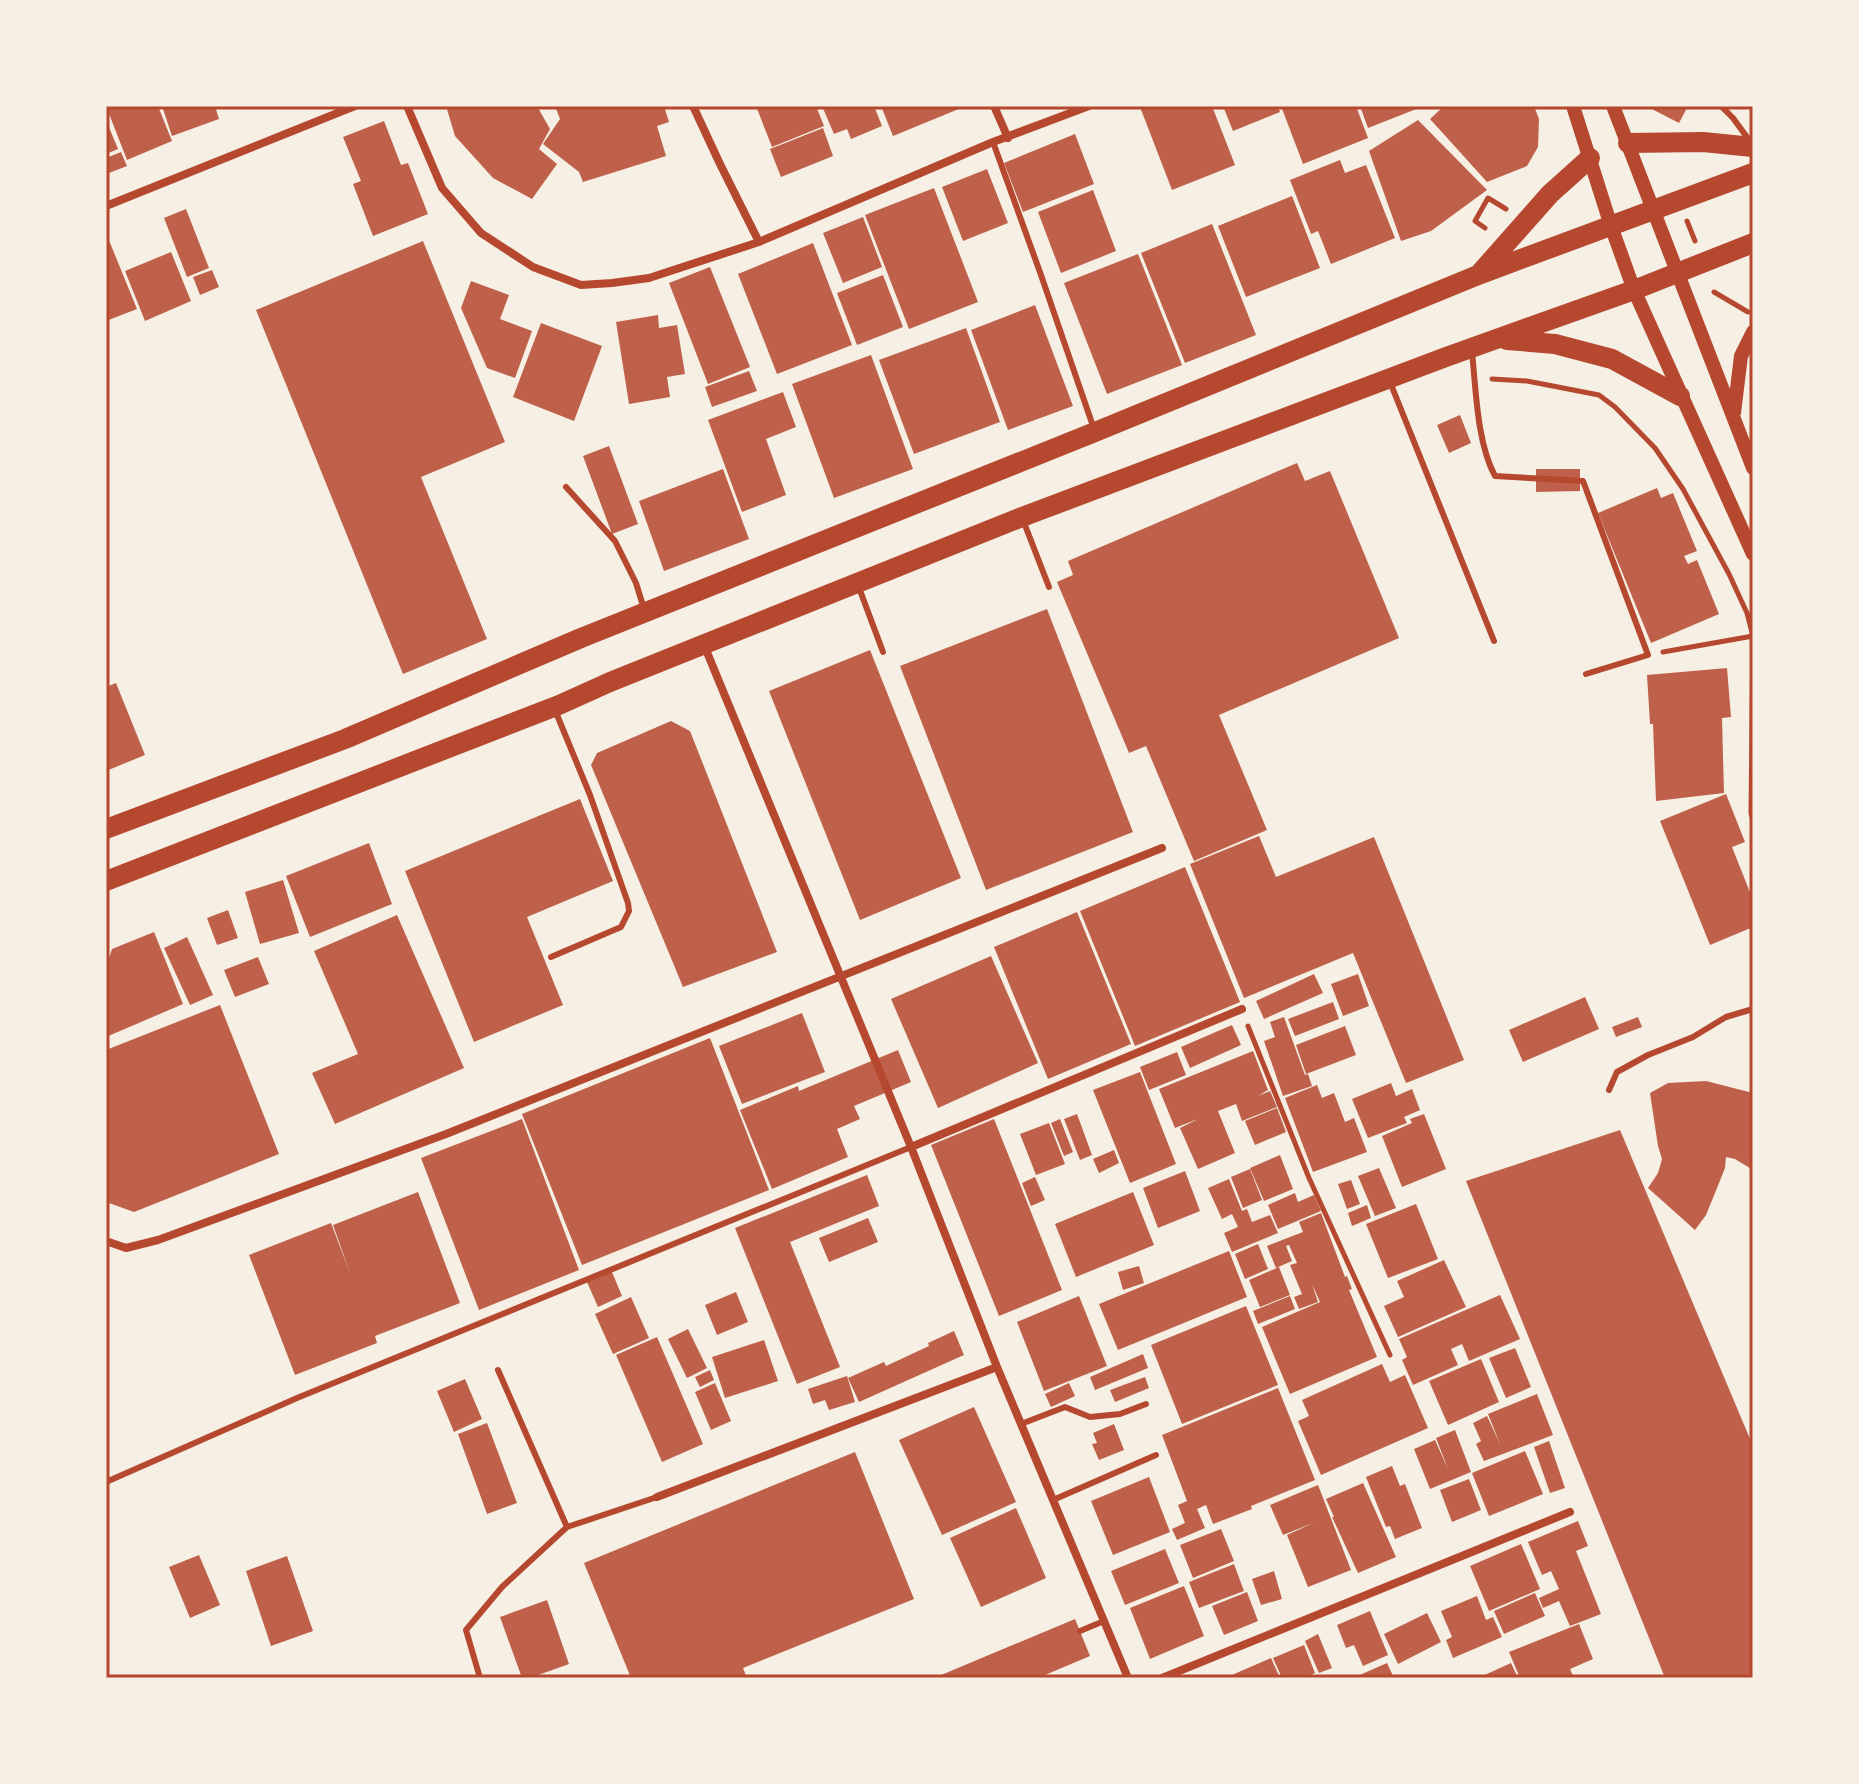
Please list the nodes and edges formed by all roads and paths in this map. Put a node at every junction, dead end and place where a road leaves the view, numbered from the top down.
1 (355, 106) edge
2 (407, 106) edge
3 (693, 106) edge
4 (994, 106) edge
5 (1089, 106) edge
6 (1573, 106) edge
7 (1613, 106) edge
8 (1721, 106) edge
9 (1008, 138) junction
10 (993, 142) junction
11 (1628, 143) junction
12 (1753, 147) edge
13 (1590, 158) junction
14 (1753, 173) edge
15 (106, 206) edge
16 (1507, 210) dead end
17 (1653, 211) junction
18 (1611, 226) junction
19 (1485, 228) dead end
20 (759, 242) junction
21 (1753, 243) edge
22 (1677, 274) junction
23 (1478, 275) junction
24 (1634, 290) junction
25 (1714, 292) dead end
26 (1753, 315) edge
27 (1753, 332) edge
28 (1499, 339) junction
29 (1471, 349) junction
30 (1389, 379) junction
31 (1475, 380) junction
32 (1680, 396) junction
33 (1733, 417) junction
34 (1095, 432) junction
35 (1753, 468) edge
36 (566, 487) dead end
37 (1022, 517) junction
38 (1753, 554) edge
39 (857, 583) junction
40 (1049, 587) dead end
41 (645, 613) junction
42 (1753, 636) edge
43 (1494, 641) dead end
44 (704, 644) junction
45 (883, 652) dead end
46 (1648, 655) junction
47 (1586, 674) dead end
48 (554, 707) junction
49 (1753, 821) edge
50 (106, 829) edge
51 (1162, 848) dead end
52 (106, 881) edge
53 (551, 957) dead end
54 (840, 976) junction
55 (1242, 1009) joint
56 (1753, 1009) edge
57 (1609, 1090) dead end
58 (911, 1147) junction
59 (106, 1241) edge
60 (1390, 1355) dead end
61 (997, 1367) junction
62 (498, 1370) dead end
63 (1146, 1404) dead end
64 (1021, 1424) junction
65 (1156, 1455) dead end
66 (106, 1482) edge
67 (657, 1497) joint
68 (1053, 1500) junction
69 (1570, 1512) dead end
70 (567, 1527) junction
71 (1104, 1621) junction
72 (1080, 1631) dead end
73 (480, 1678) edge
74 (1128, 1678) edge
75 (1162, 1678) edge

1 - 15 street
2 - 20 street
3 - 20 street
4 - 9 street
5 - 9 street
6 - 13 street
7 - 11 street
8 - 12 lane
9 - 10 street
10 - 20 street
10 - 34 lane
11 - 12 main road
11 - 17 street
13 - 18 street
13 - 23 main road
14 - 17 main road
16 - 19 path
17 - 18 main road
17 - 22 street
18 - 23 main road
18 - 24 street
21 - 22 main road
22 - 24 main road
22 - 33 street
23 - 34 main road
24 - 28 main road
24 - 32 street
25 - 26 path
27 - 33 street
28 - 29 main road
28 - 32 main road
29 - 30 main road
29 - 31 lane
30 - 37 main road
30 - 43 lane
31 - 42 path
31 - 46 lane
32 - 38 street
33 - 35 street
34 - 41 main road
36 - 41 lane
37 - 39 main road
37 - 40 lane
39 - 44 main road
39 - 45 lane
41 - 50 main road
42 - 46 path
42 - 49 path
44 - 48 main road
44 - 54 street
46 - 47 lane
48 - 52 main road
48 - 53 lane
51 - 54 street
54 - 58 street
54 - 59 street
55 - 58 street
55 - 60 path
56 - 57 lane
58 - 61 street
58 - 66 lane
61 - 64 street
61 - 67 street
62 - 70 lane
63 - 64 lane
64 - 68 street
65 - 68 lane
67 - 70 lane
68 - 71 street
69 - 75 street
70 - 73 lane
71 - 72 lane
71 - 74 street

